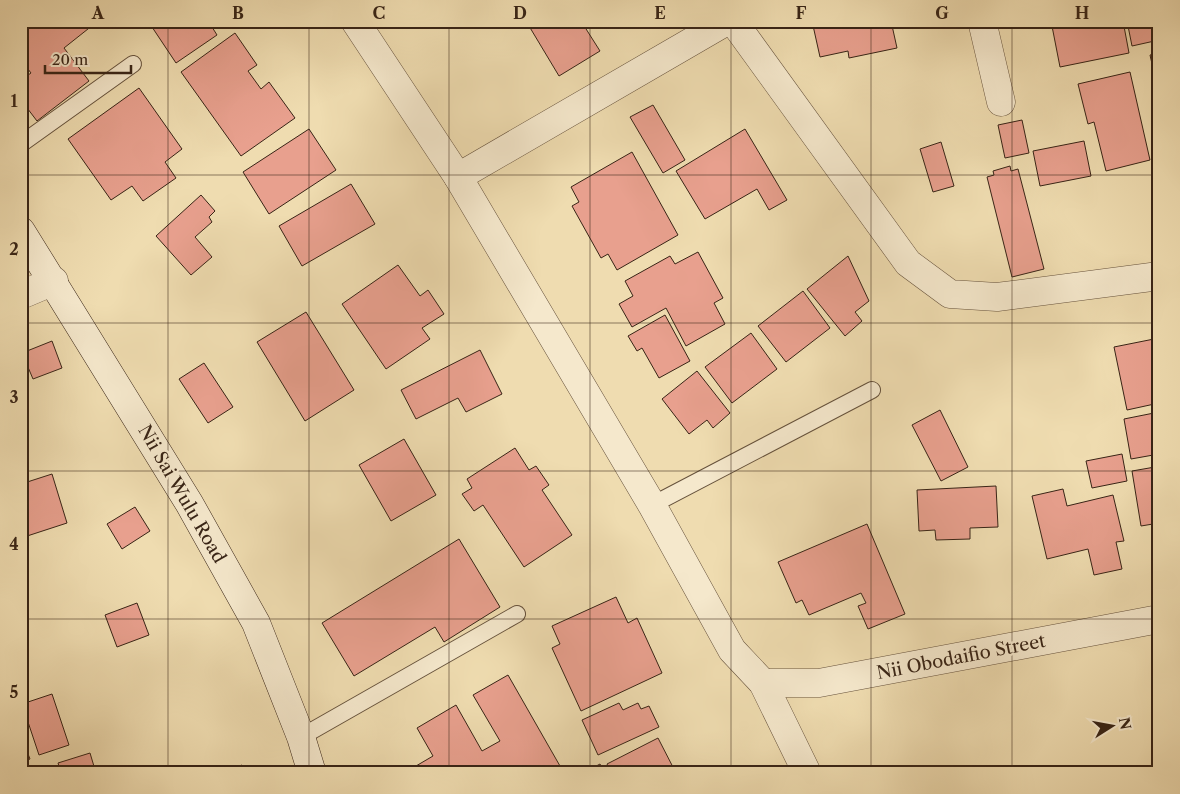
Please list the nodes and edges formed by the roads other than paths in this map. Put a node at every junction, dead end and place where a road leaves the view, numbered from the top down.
1 (355, 21) edge
2 (727, 21) edge
3 (733, 21) edge
4 (982, 21) edge
5 (133, 64) dead end
6 (1001, 102) dead end
7 (21, 144) edge
8 (458, 177) junction
9 (21, 231) edge
10 (1159, 276) edge
11 (54, 282) junction
12 (21, 295) edge
13 (872, 390) dead end
14 (652, 506) junction
15 (517, 614) dead end
16 (1159, 619) edge
17 (763, 683) junction
18 (301, 737) junction
19 (312, 773) edge
20 (808, 773) edge

1 - 8 street
2 - 8 street
3 - 10 street
4 - 6 street
5 - 7 lane
8 - 14 street
9 - 11 street, Nii Sai Wulu Road
11 - 12 street
11 - 18 street, Nii Sai Wulu Road
13 - 14 lane
14 - 17 street
15 - 18 lane
16 - 17 street, Nii Obodaifio Street
17 - 20 street
18 - 19 street, Nii Sai Wulu Road

